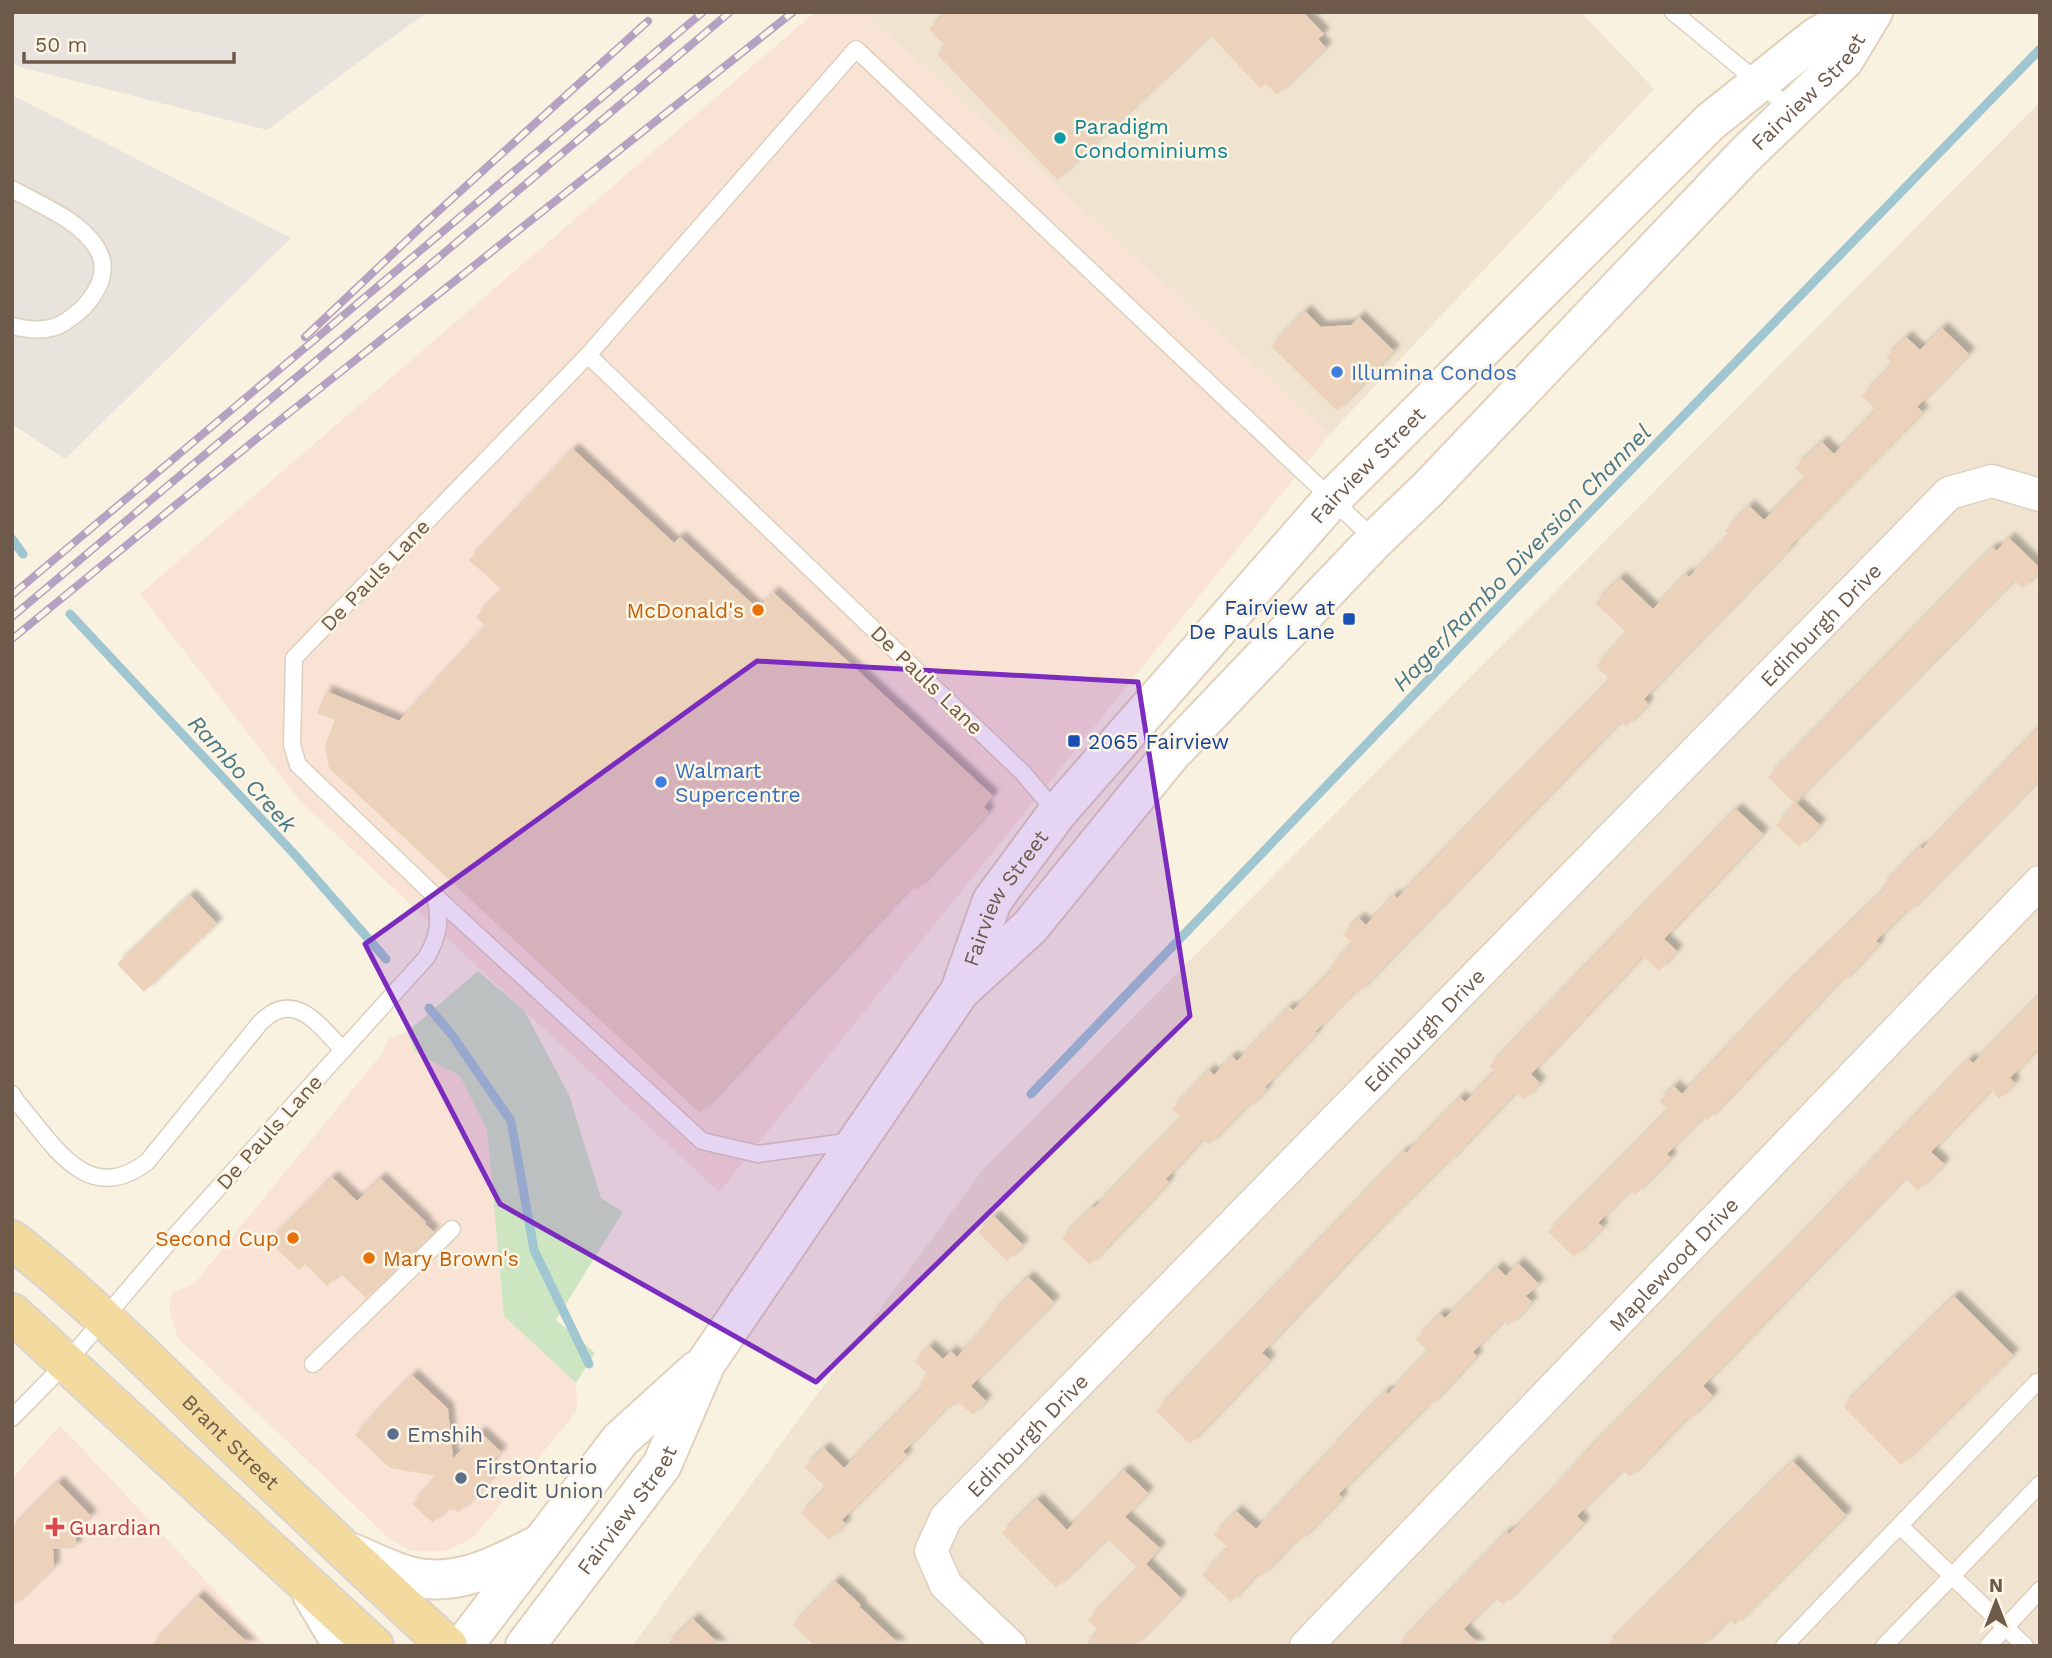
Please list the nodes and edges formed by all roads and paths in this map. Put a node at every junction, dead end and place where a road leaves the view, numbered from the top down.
1 (1673, 12) edge
2 (1858, 12) edge
3 (1873, 12) edge
4 (1759, 84) junction
5 (1793, 111) junction
6 (12, 189) edge
7 (12, 327) edge
8 (588, 355) junction
9 (2040, 495) edge
10 (1332, 499) junction
11 (1375, 540) junction
12 (1057, 813) junction
13 (2040, 882) edge
14 (435, 896) junction
15 (960, 990) junction
16 (343, 1050) junction
17 (12, 1094) edge
18 (858, 1140) junction
19 (452, 1229) dead end
20 (12, 1240) edge
21 (12, 1313) edge
22 (104, 1317) junction
23 (67, 1362) junction
24 (705, 1363) junction
25 (313, 1364) dead end
26 (2040, 1384) edge
27 (12, 1418) edge
28 (2040, 1484) edge
29 (1900, 1526) junction
30 (539, 1545) junction
31 (344, 1549) junction
32 (584, 1567) junction
33 (1952, 1576) junction
34 (304, 1581) junction
35 (2040, 1590) edge
36 (2006, 1627) junction
37 (343, 1646) edge
38 (374, 1646) edge
39 (448, 1646) edge
40 (463, 1646) edge
41 (525, 1646) edge
42 (558, 1646) edge
43 (1010, 1646) edge
44 (1306, 1646) edge
45 (1784, 1646) edge
46 (1884, 1646) edge
47 (1988, 1646) edge
48 (2025, 1646) edge

1 - 4 lane
2 - 4 main road, Fairview Street
3 - 5 main road, Fairview Street
4 - 5 lane
4 - 10 main road, Fairview Street
5 - 11 main road, Fairview Street
6 - 7 lane
8 - 10 lane
8 - 12 lane, De Pauls Lane
8 - 14 lane, De Pauls Lane
9 - 43 street, Edinburgh Drive
10 - 11 lane
10 - 12 main road, Fairview Street
11 - 15 main road, Fairview Street
12 - 15 main road, Fairview Street
13 - 44 street, Maplewood Drive
14 - 16 lane, De Pauls Lane
14 - 18 lane
15 - 18 main road, Fairview Street
16 - 17 lane
16 - 22 lane, De Pauls Lane
18 - 24 main road, Fairview Street
19 - 25 lane
20 - 22 main road, Brant Street
21 - 23 main road
22 - 23 lane, De Pauls Lane
22 - 31 main road, Brant Street
23 - 27 lane, De Pauls Lane
23 - 34 main road
24 - 30 main road, Fairview Street
24 - 32 main road, Fairview Street
26 - 29 lane
28 - 33 lane
29 - 33 lane
29 - 45 lane
30 - 31 main road
30 - 40 main road, Fairview Street
31 - 39 main road, Brant Street
32 - 41 main road, Fairview Street
32 - 42 main road
33 - 36 lane
33 - 46 lane
34 - 37 main road
34 - 38 main road
35 - 36 lane
36 - 47 lane
36 - 48 lane

